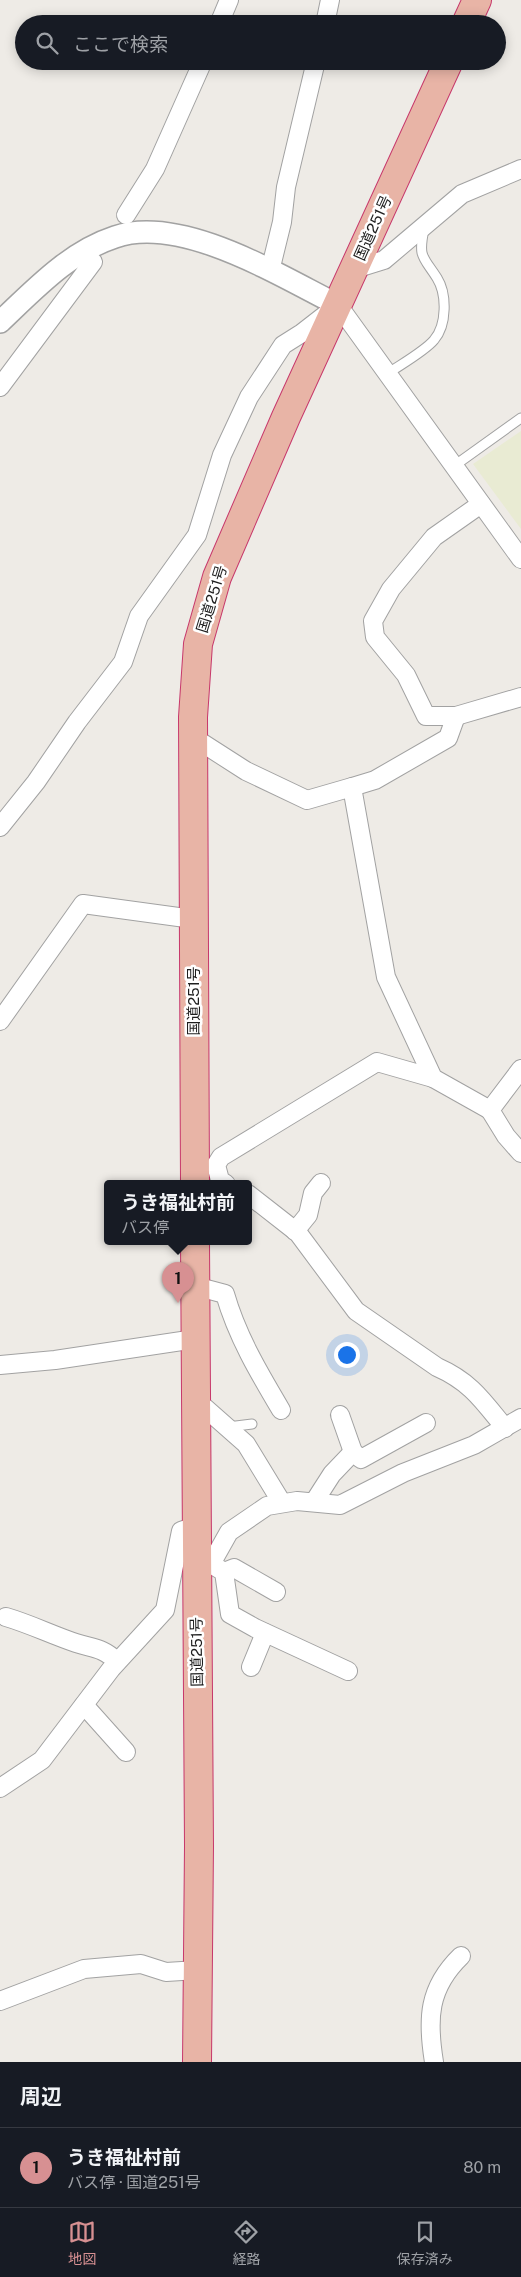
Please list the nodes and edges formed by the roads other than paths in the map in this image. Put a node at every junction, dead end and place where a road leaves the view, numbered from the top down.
1 (229, 0) edge
2 (330, 0) edge
3 (477, 0) edge
4 (223, 15) edge
5 (327, 15) edge
6 (470, 15) edge
7 (199, 70) edge
8 (314, 70) edge
9 (445, 70) edge
10 (521, 169) edge
11 (126, 215) dead end
12 (425, 226) junction
13 (93, 262) dead end
14 (354, 269) junction
15 (270, 271) junction
16 (338, 306) junction
17 (0, 322) edge
18 (387, 374) junction
19 (0, 387) edge
20 (521, 418) edge
21 (454, 466) junction
22 (481, 504) junction
23 (521, 559) edge
24 (521, 697) edge
25 (456, 716) junction
26 (193, 737) junction
27 (352, 787) junction
28 (0, 827) edge
29 (193, 919) junction
30 (0, 1021) edge
31 (521, 1069) edge
32 (433, 1078) junction
33 (490, 1110) junction
34 (521, 1153) edge
35 (194, 1180) edge
36 (220, 1180) edge
37 (321, 1183) dead end
38 (252, 1197) edge
39 (295, 1231) junction
40 (195, 1245) edge
41 (195, 1286) junction
42 (195, 1339) junction
43 (0, 1365) edge
44 (195, 1400) junction
45 (282, 1410) dead end
46 (340, 1415) dead end
47 (521, 1418) edge
48 (426, 1423) dead end
49 (252, 1424) dead end
50 (228, 1426) junction
51 (505, 1428) junction
52 (353, 1452) junction
53 (314, 1502) junction
54 (282, 1503) junction
55 (196, 1526) junction
56 (210, 1567) junction
57 (276, 1592) dead end
58 (6, 1617) dead end
59 (266, 1633) junction
60 (117, 1661) junction
61 (251, 1666) dead end
62 (348, 1671) dead end
63 (84, 1705) junction
64 (126, 1752) dead end
65 (0, 1788) edge
66 (461, 1956) dead end
67 (198, 1970) junction
68 (1, 1999) edge
69 (197, 2062) edge
70 (434, 2062) edge

1 - 4 street
2 - 5 street
3 - 6 highway
7 - 11 street
8 - 15 street
9 - 14 highway, 国道251号
10 - 12 street
12 - 14 street
12 - 18 lane
13 - 19 street
14 - 16 highway, 国道251号
15 - 16 street
15 - 17 street
16 - 18 street
16 - 26 highway, 国道251号
16 - 28 street
18 - 21 street
20 - 21 lane
21 - 22 street
22 - 23 street
22 - 25 street
24 - 25 street
25 - 27 street
26 - 27 street
26 - 29 highway, 国道251号
27 - 32 street
29 - 30 street
29 - 35 highway, 国道251号
31 - 33 street
32 - 33 street
32 - 36 street
33 - 34 street
37 - 39 street
38 - 39 street
39 - 51 street
40 - 41 highway, 国道251号
41 - 42 highway, 国道251号
41 - 45 street
42 - 43 street
42 - 44 highway, 国道251号
44 - 50 street
44 - 55 highway, 国道251号
46 - 52 street
47 - 51 street
48 - 52 street
49 - 50 lane
50 - 54 street
51 - 53 street
52 - 53 street
53 - 54 street
54 - 56 street
55 - 56 highway, 国道251号
55 - 60 street
56 - 57 street
56 - 59 street
56 - 67 highway, 国道251号
58 - 60 street
59 - 61 street
59 - 62 street
60 - 63 street
63 - 64 street
63 - 65 street
66 - 70 street
67 - 68 street
67 - 69 highway, 国道251号

